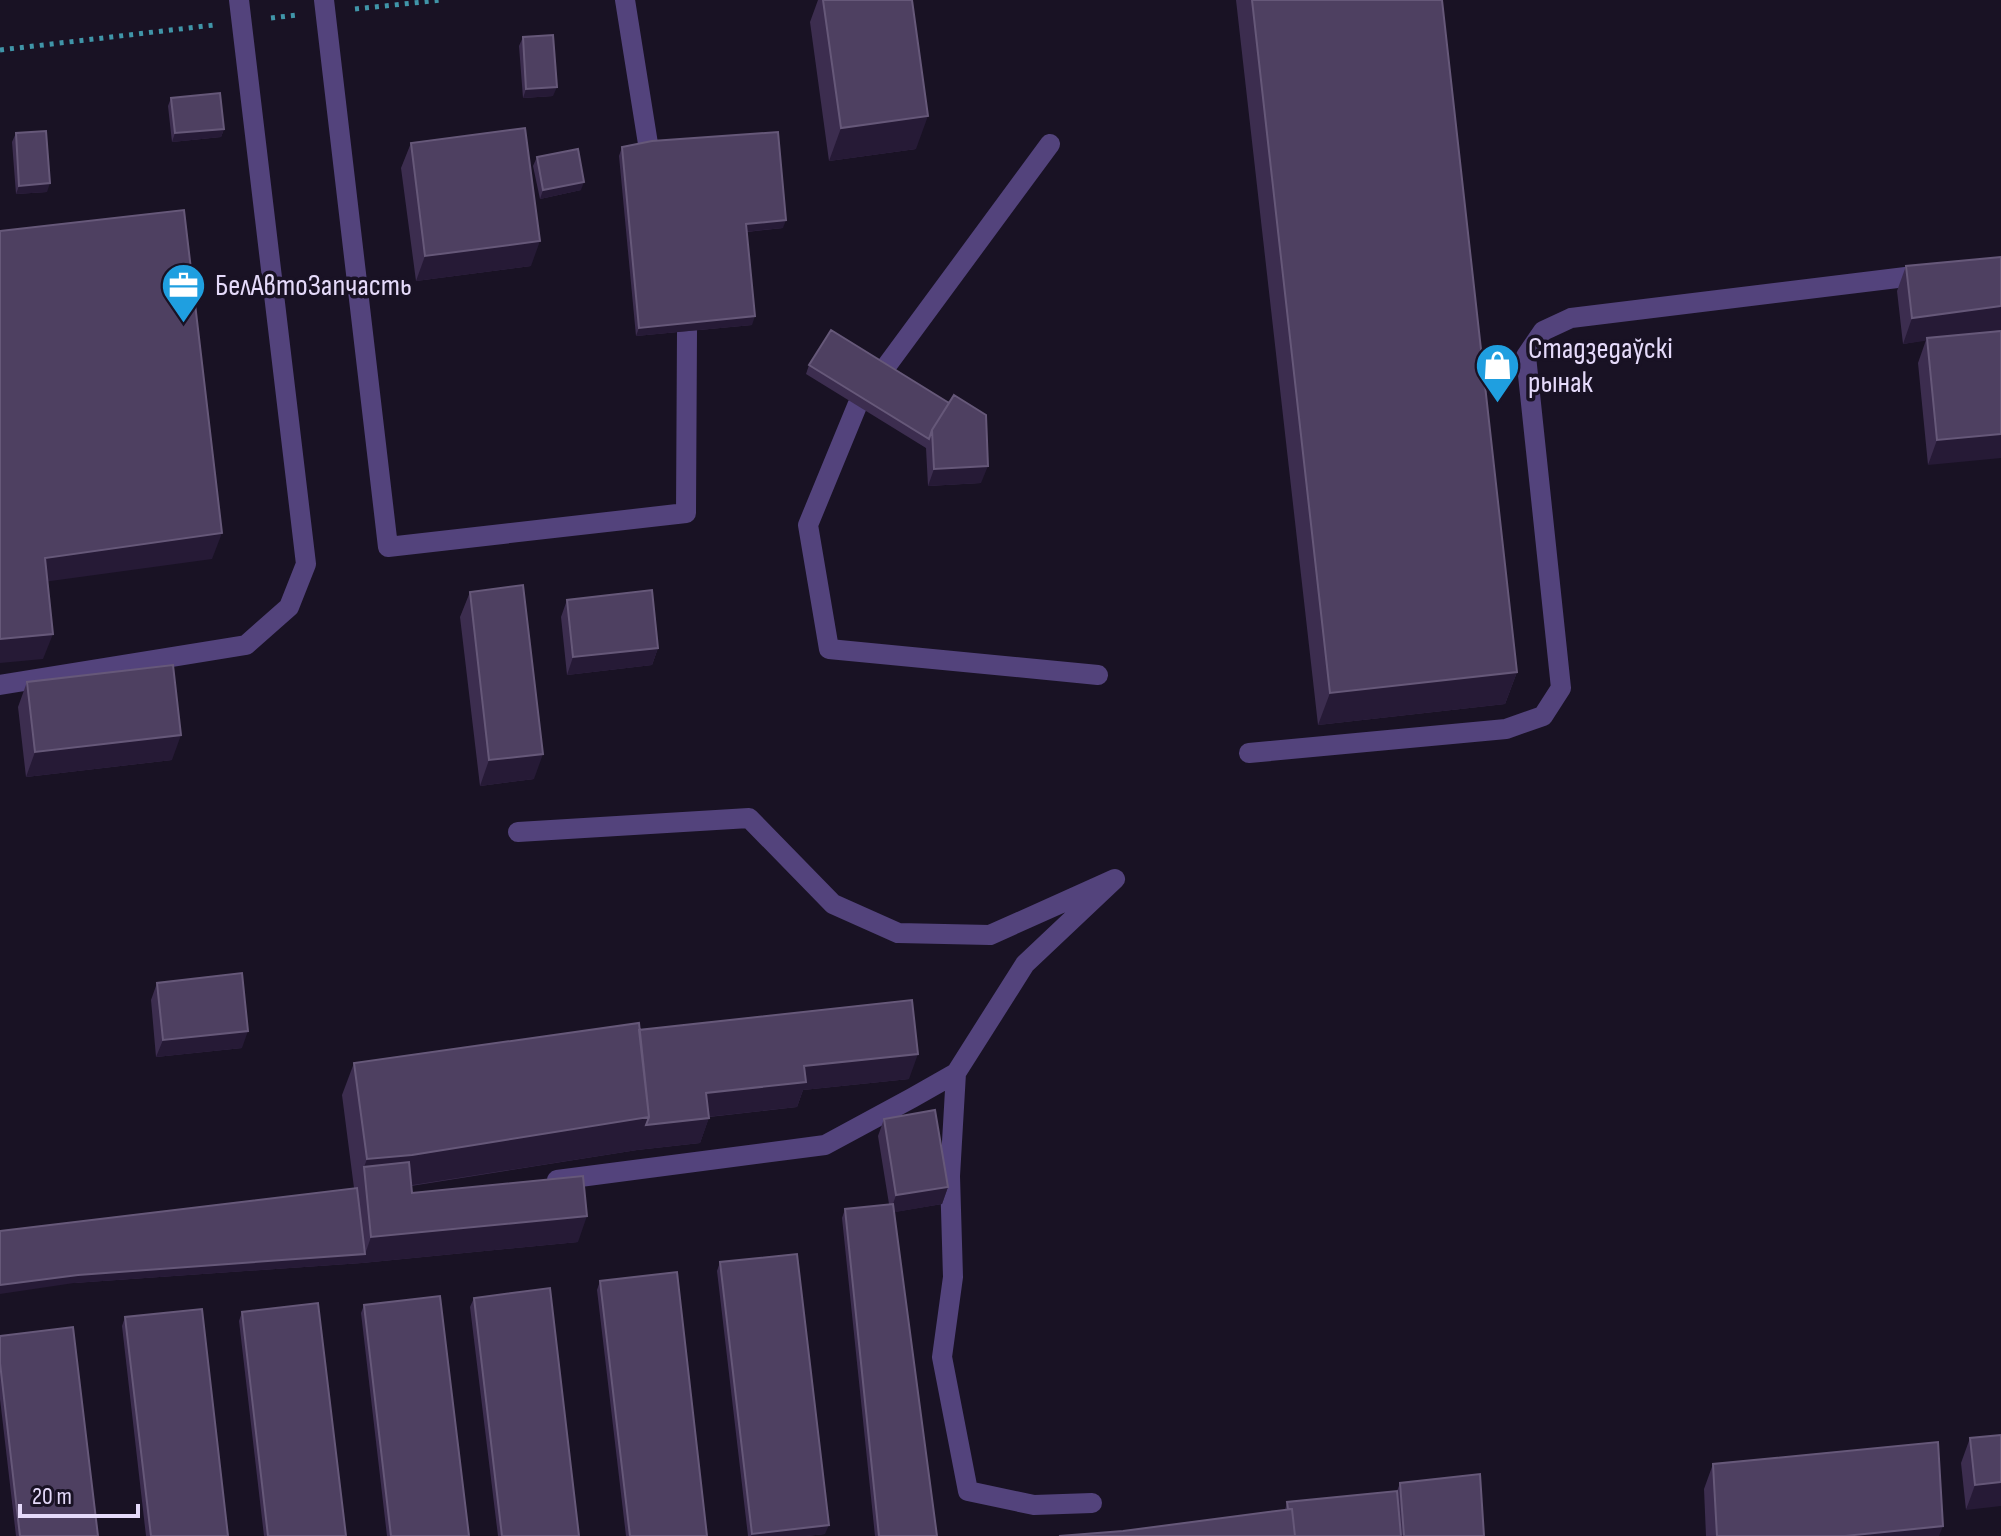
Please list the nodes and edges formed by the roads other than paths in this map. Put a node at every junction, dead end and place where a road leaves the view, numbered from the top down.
1 (239, 0) edge
2 (324, 0) edge
3 (625, 0) edge
4 (1050, 144) dead end
5 (649, 150) edge
6 (1955, 271) edge
7 (687, 331) edge
8 (1098, 675) dead end
9 (0, 685) edge
10 (1249, 753) dead end
11 (518, 832) dead end
12 (956, 1073) junction
13 (533, 1183) edge
14 (1092, 1503) dead end

1 - 9 lane
2 - 7 lane
3 - 5 lane
4 - 8 lane
6 - 10 lane
11 - 12 lane
12 - 13 lane
12 - 14 lane

